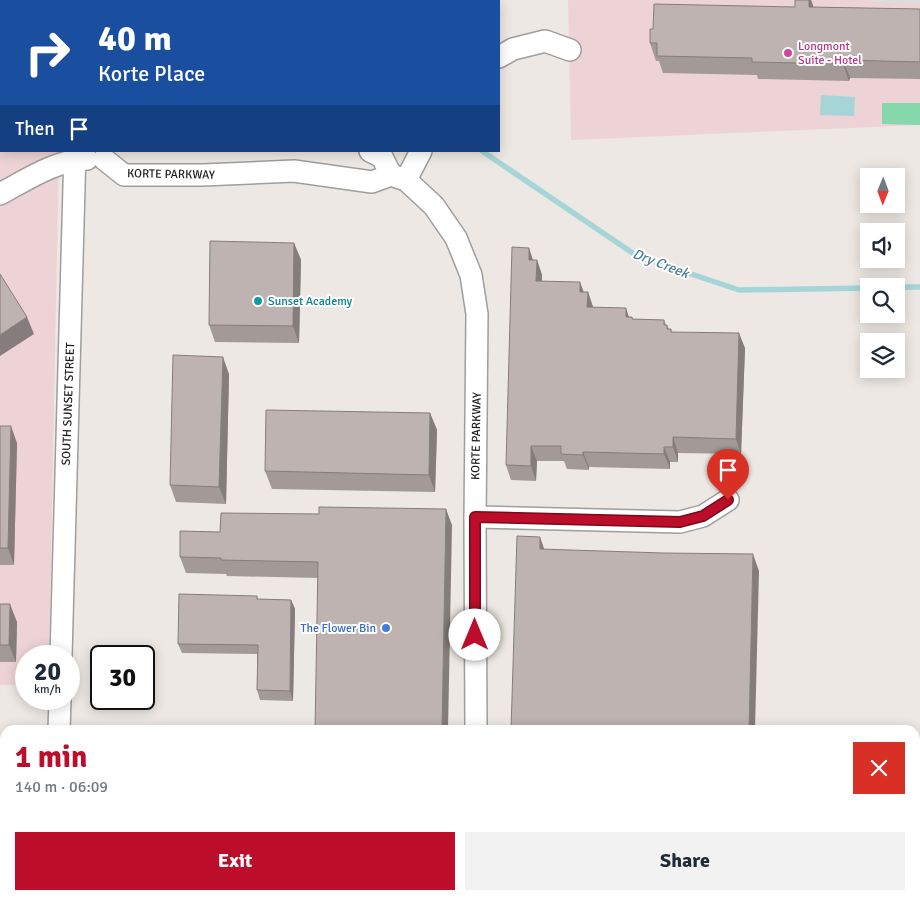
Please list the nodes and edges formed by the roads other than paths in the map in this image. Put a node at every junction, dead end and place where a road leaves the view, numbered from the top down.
1 (570, 50) dead end
2 (500, 56) edge
3 (372, 152) edge
4 (421, 152) edge
5 (109, 155) edge
6 (75, 156) edge
7 (398, 178) junction
8 (0, 194) edge
9 (728, 500) dead end
10 (475, 517) junction
11 (61, 645) edge
12 (60, 710) edge
13 (60, 725) edge
14 (476, 725) edge
15 (55, 900) edge
16 (70, 900) edge

1 - 2 street
3 - 7 street, KORTE PARKWAY
4 - 7 street
5 - 6 street, KORTE PARKWAY
5 - 7 street, KORTE PARKWAY
6 - 8 street, KORTE PARKWAY
6 - 11 street, SOUTH SUNSET STREET
7 - 10 street, KORTE PARKWAY
9 - 10 street
10 - 14 street, KORTE PARKWAY
12 - 13 street
15 - 16 main road

